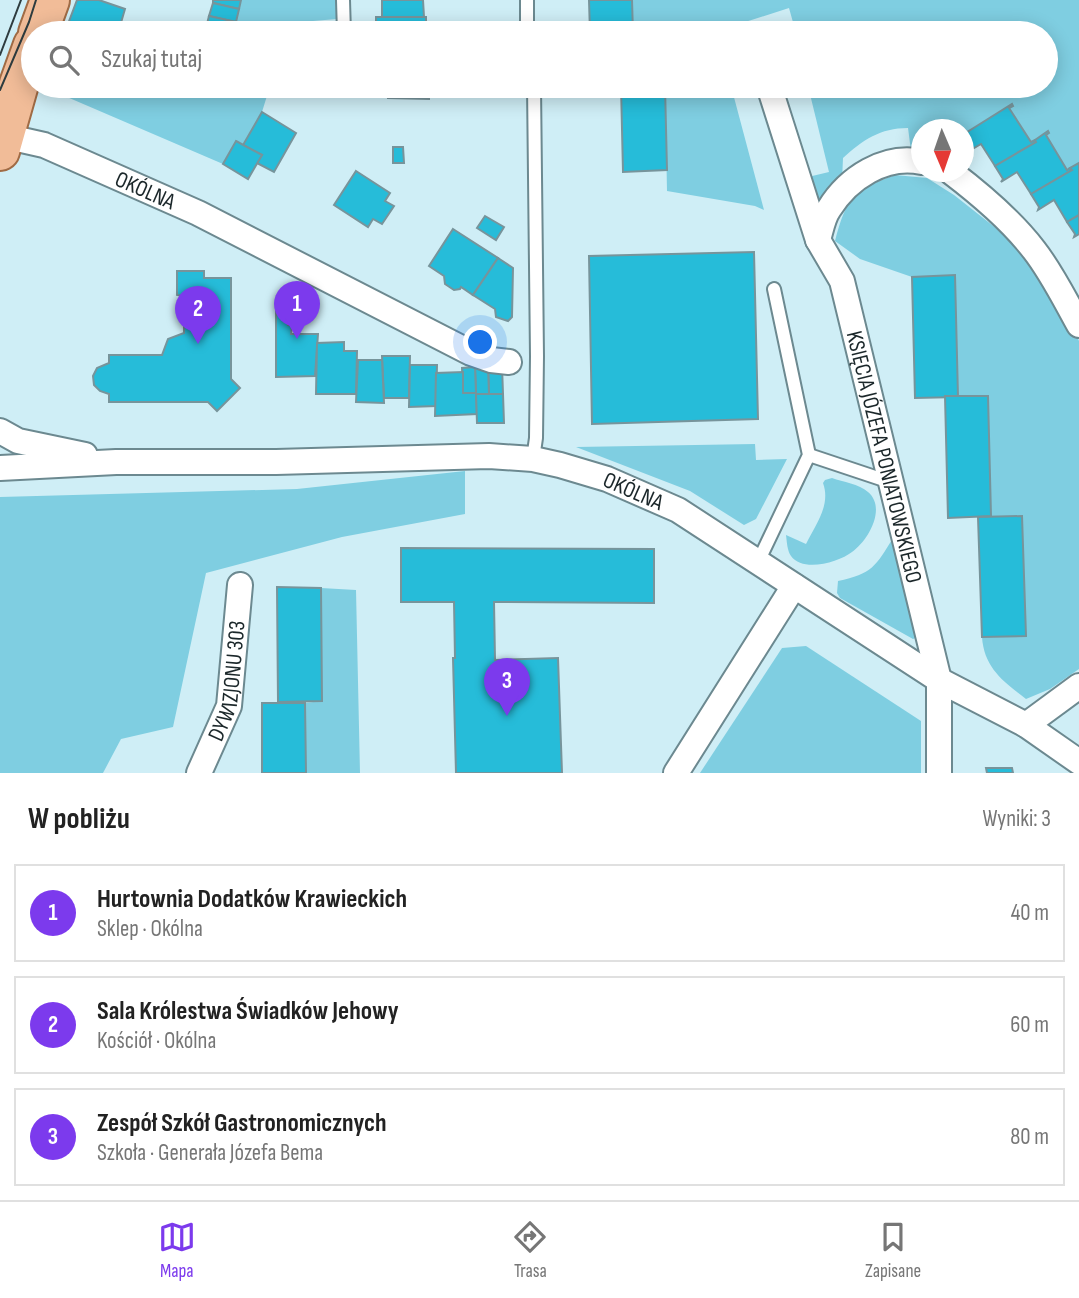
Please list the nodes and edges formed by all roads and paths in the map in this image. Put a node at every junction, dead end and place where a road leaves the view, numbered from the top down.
1 (50, 0) edge
2 (343, 0) edge
3 (527, 0) edge
4 (42, 21) edge
5 (344, 21) edge
6 (527, 21) edge
7 (21, 78) edge
8 (534, 98) edge
9 (772, 98) edge
10 (2, 144) edge
11 (911, 162) edge
12 (964, 182) edge
13 (818, 240) junction
14 (774, 289) dead end
15 (1079, 325) edge
16 (509, 362) dead end
17 (0, 431) edge
18 (809, 454) junction
19 (533, 459) junction
20 (116, 462) junction
21 (0, 468) edge
22 (890, 482) junction
23 (758, 562) junction
24 (240, 585) dead end
25 (794, 586) junction
26 (939, 680) junction
27 (1079, 686) edge
28 (1026, 725) junction
29 (1079, 762) edge
30 (199, 773) edge
31 (676, 773) edge
32 (939, 773) edge

1 - 4 main road
2 - 5 lane
3 - 6 lane
7 - 10 main road
8 - 19 lane
9 - 13 street, KSIĘCIA JÓZEFA PONIATOWSKIEGO
10 - 16 street, OKÓLNA
11 - 13 street
12 - 15 street
13 - 22 street, KSIĘCIA JÓZEFA PONIATOWSKIEGO
14 - 18 lane
17 - 20 street, OKÓLNA
18 - 22 lane
18 - 23 lane
19 - 20 street, OKÓLNA
19 - 23 street, OKÓLNA
20 - 21 street, OKÓLNA
22 - 26 street, KSIĘCIA JÓZEFA PONIATOWSKIEGO
23 - 25 street, OKÓLNA
24 - 30 street, DYWIZJONU 303
25 - 26 street, OKÓLNA
25 - 31 street
26 - 28 street, OKÓLNA
26 - 32 street, KSIĘCIA JÓZEFA PONIATOWSKIEGO
27 - 28 street
28 - 29 street, OKÓLNA

